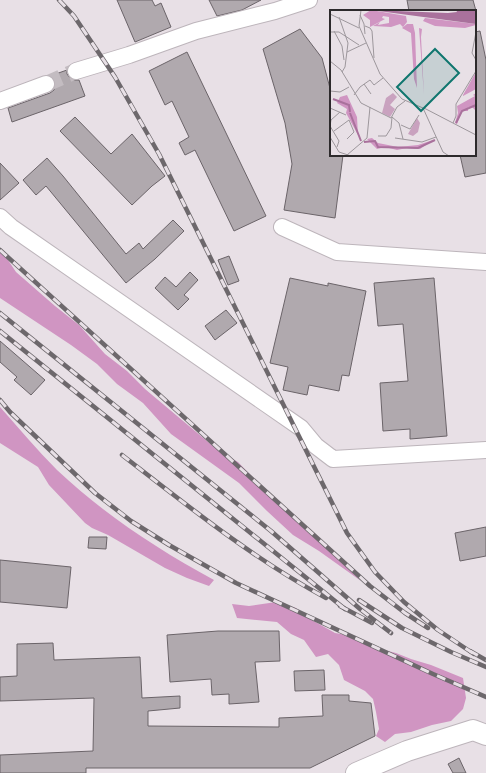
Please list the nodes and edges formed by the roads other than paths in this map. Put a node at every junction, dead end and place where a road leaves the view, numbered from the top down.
1 (309, 0) edge
2 (76, 71) tunnel mouth
3 (46, 84) tunnel mouth
4 (0, 101) edge
5 (0, 217) edge
6 (282, 226) dead end
7 (486, 262) edge
8 (486, 450) edge
9 (482, 730) edge
10 (356, 773) edge

1 - 2 lane
3 - 4 lane
5 - 8 lane
6 - 7 lane
9 - 10 main road

